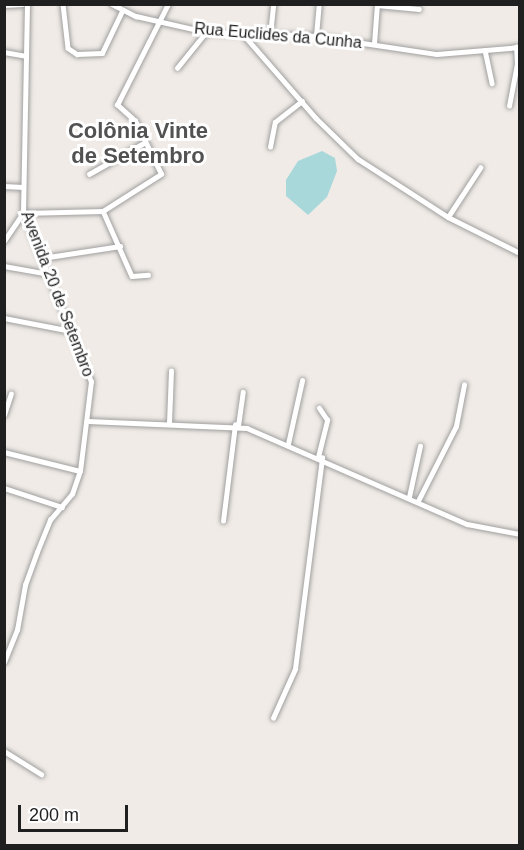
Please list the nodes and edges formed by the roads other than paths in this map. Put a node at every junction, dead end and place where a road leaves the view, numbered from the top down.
1 (22, 4) edge
2 (27, 4) edge
3 (63, 4) edge
4 (112, 4) edge
5 (168, 4) edge
6 (273, 4) edge
7 (319, 4) edge
8 (4, 5) edge
9 (377, 5) edge
10 (419, 9) dead end
11 (122, 10) junction
12 (162, 22) junction
13 (206, 32) junction
14 (243, 34) junction
15 (270, 35) junction
16 (315, 36) junction
17 (374, 44) junction
18 (518, 47) edge
19 (485, 50) junction
20 (4, 52) edge
21 (26, 56) junction
22 (177, 68) dead end
23 (492, 83) dead end
24 (302, 101) junction
25 (509, 106) dead end
26 (144, 143) junction
27 (270, 147) dead end
28 (480, 168) dead end
29 (89, 174) dead end
30 (4, 186) edge
31 (23, 187) junction
32 (104, 211) junction
33 (23, 213) junction
34 (448, 217) junction
35 (4, 241) edge
36 (120, 246) junction
37 (519, 254) edge
38 (42, 258) junction
39 (4, 266) edge
40 (49, 274) junction
41 (148, 275) dead end
42 (4, 318) edge
43 (71, 331) junction
44 (171, 371) dead end
45 (302, 381) dead end
46 (464, 386) dead end
47 (243, 392) dead end
48 (11, 394) dead end
49 (319, 408) dead end
50 (4, 415) edge
51 (87, 421) junction
52 (169, 423) junction
53 (237, 425) junction
54 (288, 444) junction
55 (420, 446) dead end
56 (4, 452) edge
57 (320, 457) junction
58 (80, 471) junction
59 (4, 488) edge
60 (409, 498) junction
61 (418, 501) junction
62 (62, 507) junction
63 (223, 521) dead end
64 (519, 534) edge
65 (4, 662) edge
66 (273, 718) dead end
67 (4, 752) edge
68 (41, 774) dead end

1 - 8 street
2 - 21 street, Avenida 20 de Setembro
3 - 11 street
4 - 11 street, Rua Euclides da Cunha
5 - 12 street
6 - 15 street
7 - 16 street
9 - 10 street
9 - 17 street
11 - 12 street, Rua Euclides da Cunha
12 - 13 street, Rua Euclides da Cunha
12 - 26 street
13 - 14 street, Rua Euclides da Cunha
13 - 22 street
14 - 15 street, Rua Euclides da Cunha
14 - 24 street
15 - 16 street, Rua Euclides da Cunha
16 - 17 street, Rua Euclides da Cunha
17 - 19 street, Rua Euclides da Cunha
18 - 19 street, Rua Euclides da Cunha
18 - 25 street
19 - 23 street
20 - 21 street
21 - 31 street, Avenida 20 de Setembro
24 - 27 street
24 - 34 street
26 - 29 street
26 - 32 street
28 - 34 street
30 - 31 street
31 - 33 street, Avenida 20 de Setembro
32 - 33 street
32 - 36 street
33 - 35 street
33 - 38 street, Avenida 20 de Setembro
34 - 37 street
36 - 38 street
36 - 41 street
38 - 40 street, Avenida 20 de Setembro
39 - 40 street
40 - 43 street, Avenida 20 de Setembro
42 - 43 street
43 - 51 street, Avenida 20 de Setembro
44 - 52 street
45 - 54 street
46 - 61 street
47 - 53 street
48 - 50 street
49 - 57 street
51 - 52 street
51 - 58 street, Avenida 20 de Setembro
52 - 53 street
53 - 54 street
53 - 63 street
54 - 57 street
55 - 60 street
56 - 58 street
57 - 60 street
57 - 66 street
58 - 62 street, Avenida 20 de Setembro
59 - 62 street
60 - 61 street
61 - 64 street
62 - 65 street, Avenida 20 de Setembro
67 - 68 street

